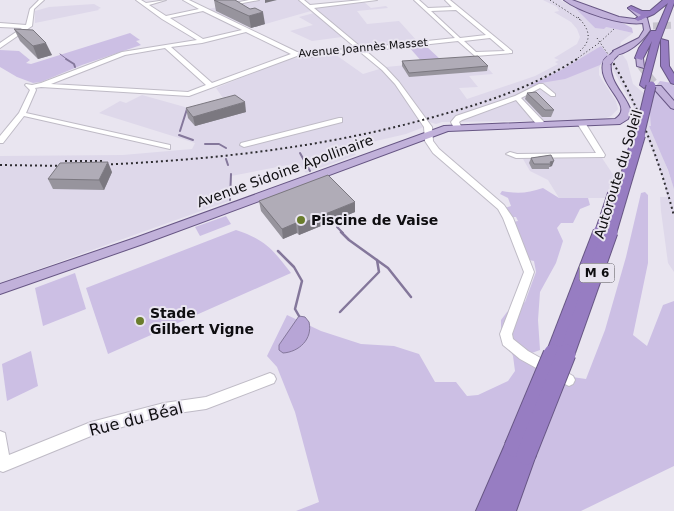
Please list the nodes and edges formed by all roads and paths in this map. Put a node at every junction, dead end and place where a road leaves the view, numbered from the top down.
1 (42, 0) edge
2 (138, 0) edge
3 (164, 0) edge
4 (185, 0) edge
5 (255, 0) edge
6 (301, 0) edge
7 (374, 0) edge
8 (416, 0) edge
9 (447, 0) edge
10 (567, 0) edge
11 (629, 0) edge
12 (667, 0) edge
13 (672, 0) edge
14 (145, 5) junction
15 (222, 6) edge
16 (309, 6) junction
17 (214, 7) edge
18 (457, 8) junction
19 (631, 8) junction
20 (203, 9) junction
21 (427, 10) junction
22 (604, 13) junction
23 (652, 13) junction
24 (674, 17) edge
25 (164, 18) junction
26 (640, 20) junction
27 (663, 20) junction
28 (0, 25) edge
29 (27, 27) junction
30 (246, 30) junction
31 (492, 36) junction
32 (459, 40) junction
33 (202, 41) junction
34 (664, 41) junction
35 (0, 46) edge
36 (166, 46) junction
37 (362, 50) junction
38 (296, 54) junction
39 (640, 62) dead end
40 (674, 81) edge
41 (41, 85) junction
42 (211, 86) junction
43 (651, 86) junction
44 (553, 95) dead end
45 (517, 97) junction
46 (674, 106) edge
47 (22, 114) junction
48 (339, 120) dead end
49 (584, 123) junction
50 (541, 124) junction
51 (457, 126) junction
52 (428, 134) junction
53 (0, 141) edge
54 (244, 145) dead end
55 (167, 147) dead end
56 (510, 154) dead end
57 (0, 289) edge
58 (270, 378) dead end
59 (569, 380) dead end
60 (0, 438) edge
61 (520, 451) junction
62 (2, 465) edge
63 (487, 511) edge
64 (505, 511) edge

1 - 29 street
2 - 14 street
3 - 14 street
4 - 20 street
5 - 15 street
6 - 16 street
7 - 16 street
8 - 21 street
9 - 18 street
10 - 22 main road
11 - 19 main road
12 - 23 highway
13 - 27 highway, Autoroute du Soleil / M 6
14 - 25 street
16 - 37 street
17 - 20 street
18 - 21 street
18 - 31 street
19 - 23 highway
19 - 26 main road, Avenue Sidoine Apollinaire
20 - 25 street
20 - 30 street
21 - 32 street
22 - 26 main road
22 - 26 main road
23 - 26 highway
24 - 34 highway, Autoroute du Soleil / M 6
25 - 33 street
26 - 49 main road, Avenue Sidoine Apollinaire, bridge
27 - 39 highway
27 - 43 highway, Autoroute du Soleil / M 6
28 - 29 street
29 - 35 street
30 - 33 street
30 - 38 street
31 - 32 street, Avenue Joannès Masset
31 - 32 street
32 - 37 street, Avenue Joannès Masset
33 - 36 street
34 - 40 highway
34 - 43 highway, Autoroute du Soleil / M 6
36 - 41 street
36 - 42 street
37 - 38 street, Avenue Joannès Masset
37 - 52 street
38 - 42 street, Avenue Joannès Masset
41 - 42 street, Avenue Joannès Masset
41 - 47 street, Avenue Joannès Masset
43 - 46 main road
43 - 61 highway, Autoroute du Soleil / M 6, bridge
44 - 45 street
45 - 50 street
45 - 51 street
47 - 53 street
47 - 55 street
48 - 54 street
49 - 50 main road, Avenue Sidoine Apollinaire
49 - 56 street
50 - 51 main road, Avenue Sidoine Apollinaire
51 - 52 main road, Avenue Sidoine Apollinaire
52 - 57 main road, Avenue Sidoine Apollinaire
52 - 59 street
58 - 62 street, Rue du Béal
60 - 62 street, Rue du Béal
61 - 63 highway, Autoroute du Soleil / M 6
61 - 64 highway, Autoroute du Soleil / M 6

